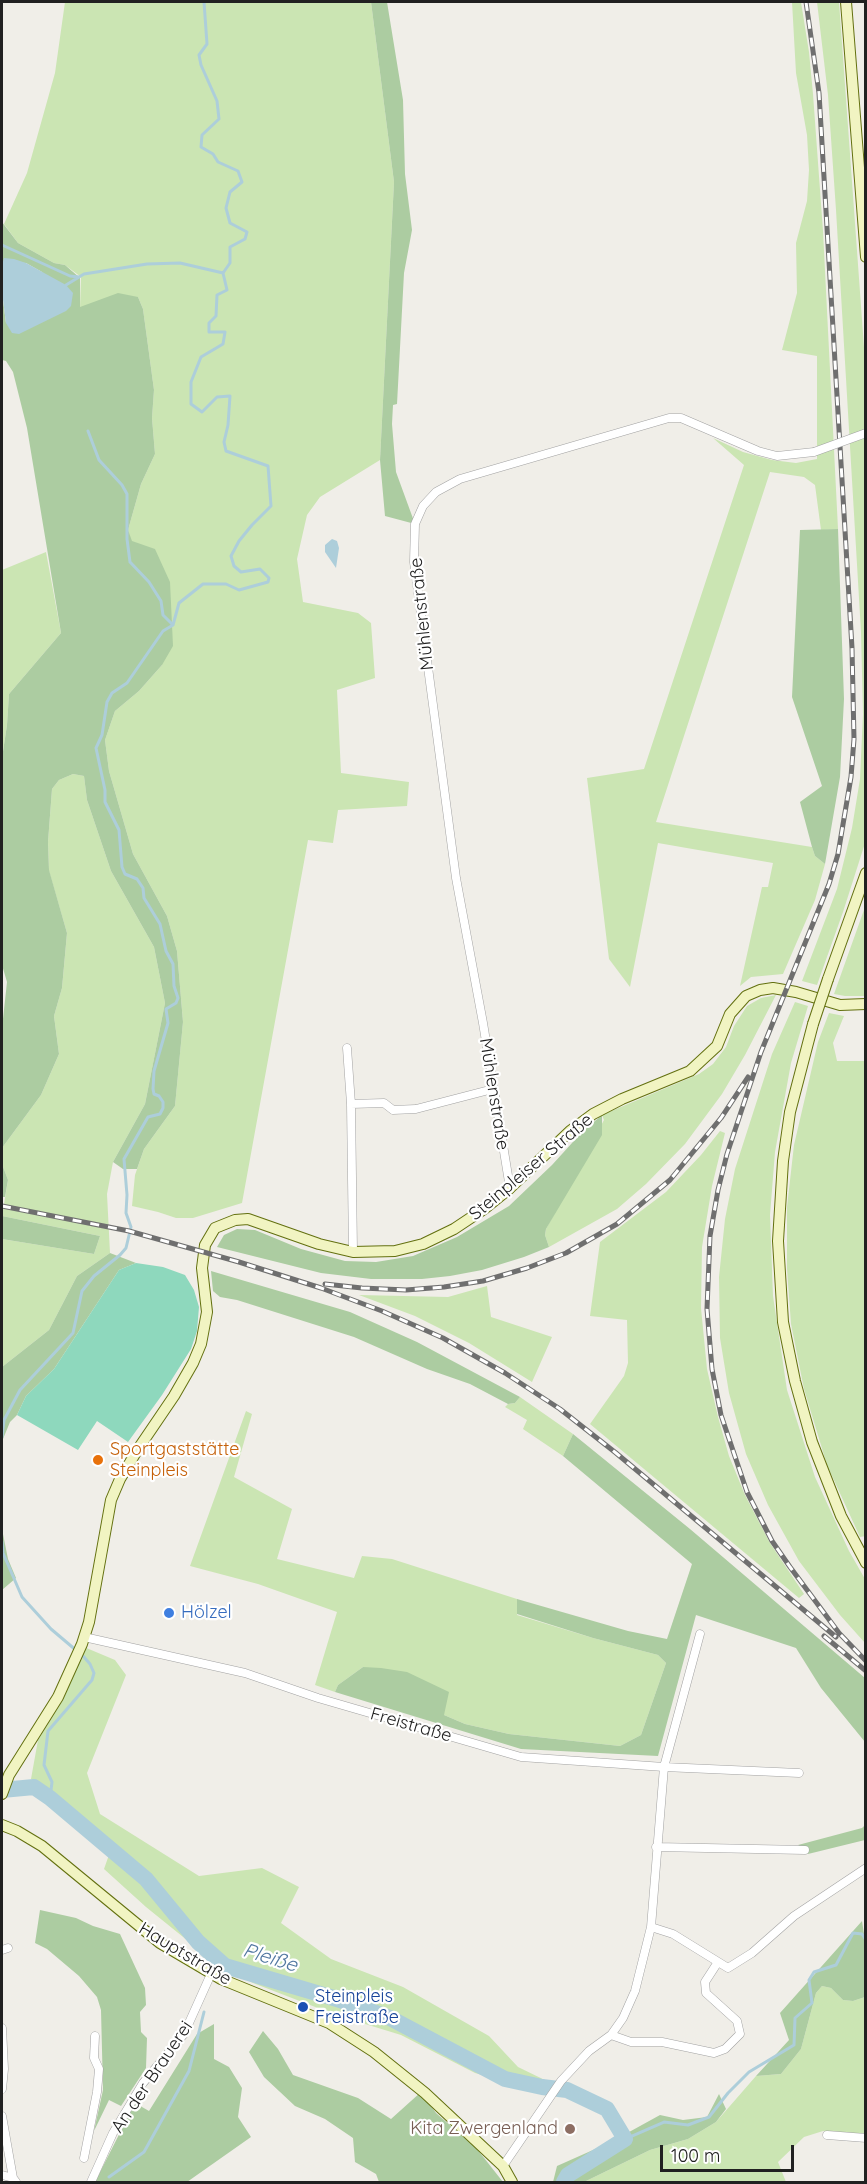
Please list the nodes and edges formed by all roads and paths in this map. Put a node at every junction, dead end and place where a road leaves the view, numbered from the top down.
1 (846, 2) edge
2 (866, 257) edge
3 (866, 433) edge
4 (866, 873) edge
5 (866, 1004) edge
6 (347, 1048) dead end
7 (493, 1089) junction
8 (351, 1104) junction
9 (510, 1188) junction
10 (353, 1252) junction
11 (866, 1563) edge
12 (700, 1634) dead end
13 (83, 1641) junction
14 (664, 1767) junction
15 (799, 1773) dead end
16 (2, 1794) edge
17 (2, 1825) edge
18 (656, 1847) junction
19 (805, 1850) dead end
20 (866, 1868) edge
21 (651, 1927) junction
22 (718, 1962) junction
23 (211, 1974) junction
24 (2, 2028) edge
25 (611, 2035) junction
26 (95, 2036) dead end
27 (2, 2089) edge
28 (2, 2116) edge
29 (827, 2135) dead end
30 (866, 2138) edge
31 (101, 2159) junction
32 (503, 2166) junction
33 (2, 2175) edge
34 (15, 2180) edge
35 (90, 2182) edge
36 (512, 2182) edge

1 - 2 main road
3 - 7 street, Mühlenstraße, bridge
4 - 11 main road, bridge
5 - 9 main road, Steinpleiser Straße
6 - 8 street
7 - 8 street
7 - 9 street, Mühlenstraße
8 - 10 street
9 - 10 main road, Steinpleiser Straße
10 - 13 main road, Steinpleiser Straße
12 - 14 street
13 - 14 street, Freistraße
13 - 16 main road
14 - 15 street, Freistraße
14 - 18 street
17 - 23 main road, Hauptstraße
18 - 19 street
18 - 21 street
20 - 22 street
21 - 22 street
21 - 25 street
22 - 25 street
23 - 31 street, An der Brauerei
23 - 32 main road, Hauptstraße
24 - 27 street
25 - 32 street
26 - 31 street
28 - 34 street
29 - 30 street
31 - 35 street, An der Brauerei
32 - 36 main road, Hauptstraße
33 - 34 street

